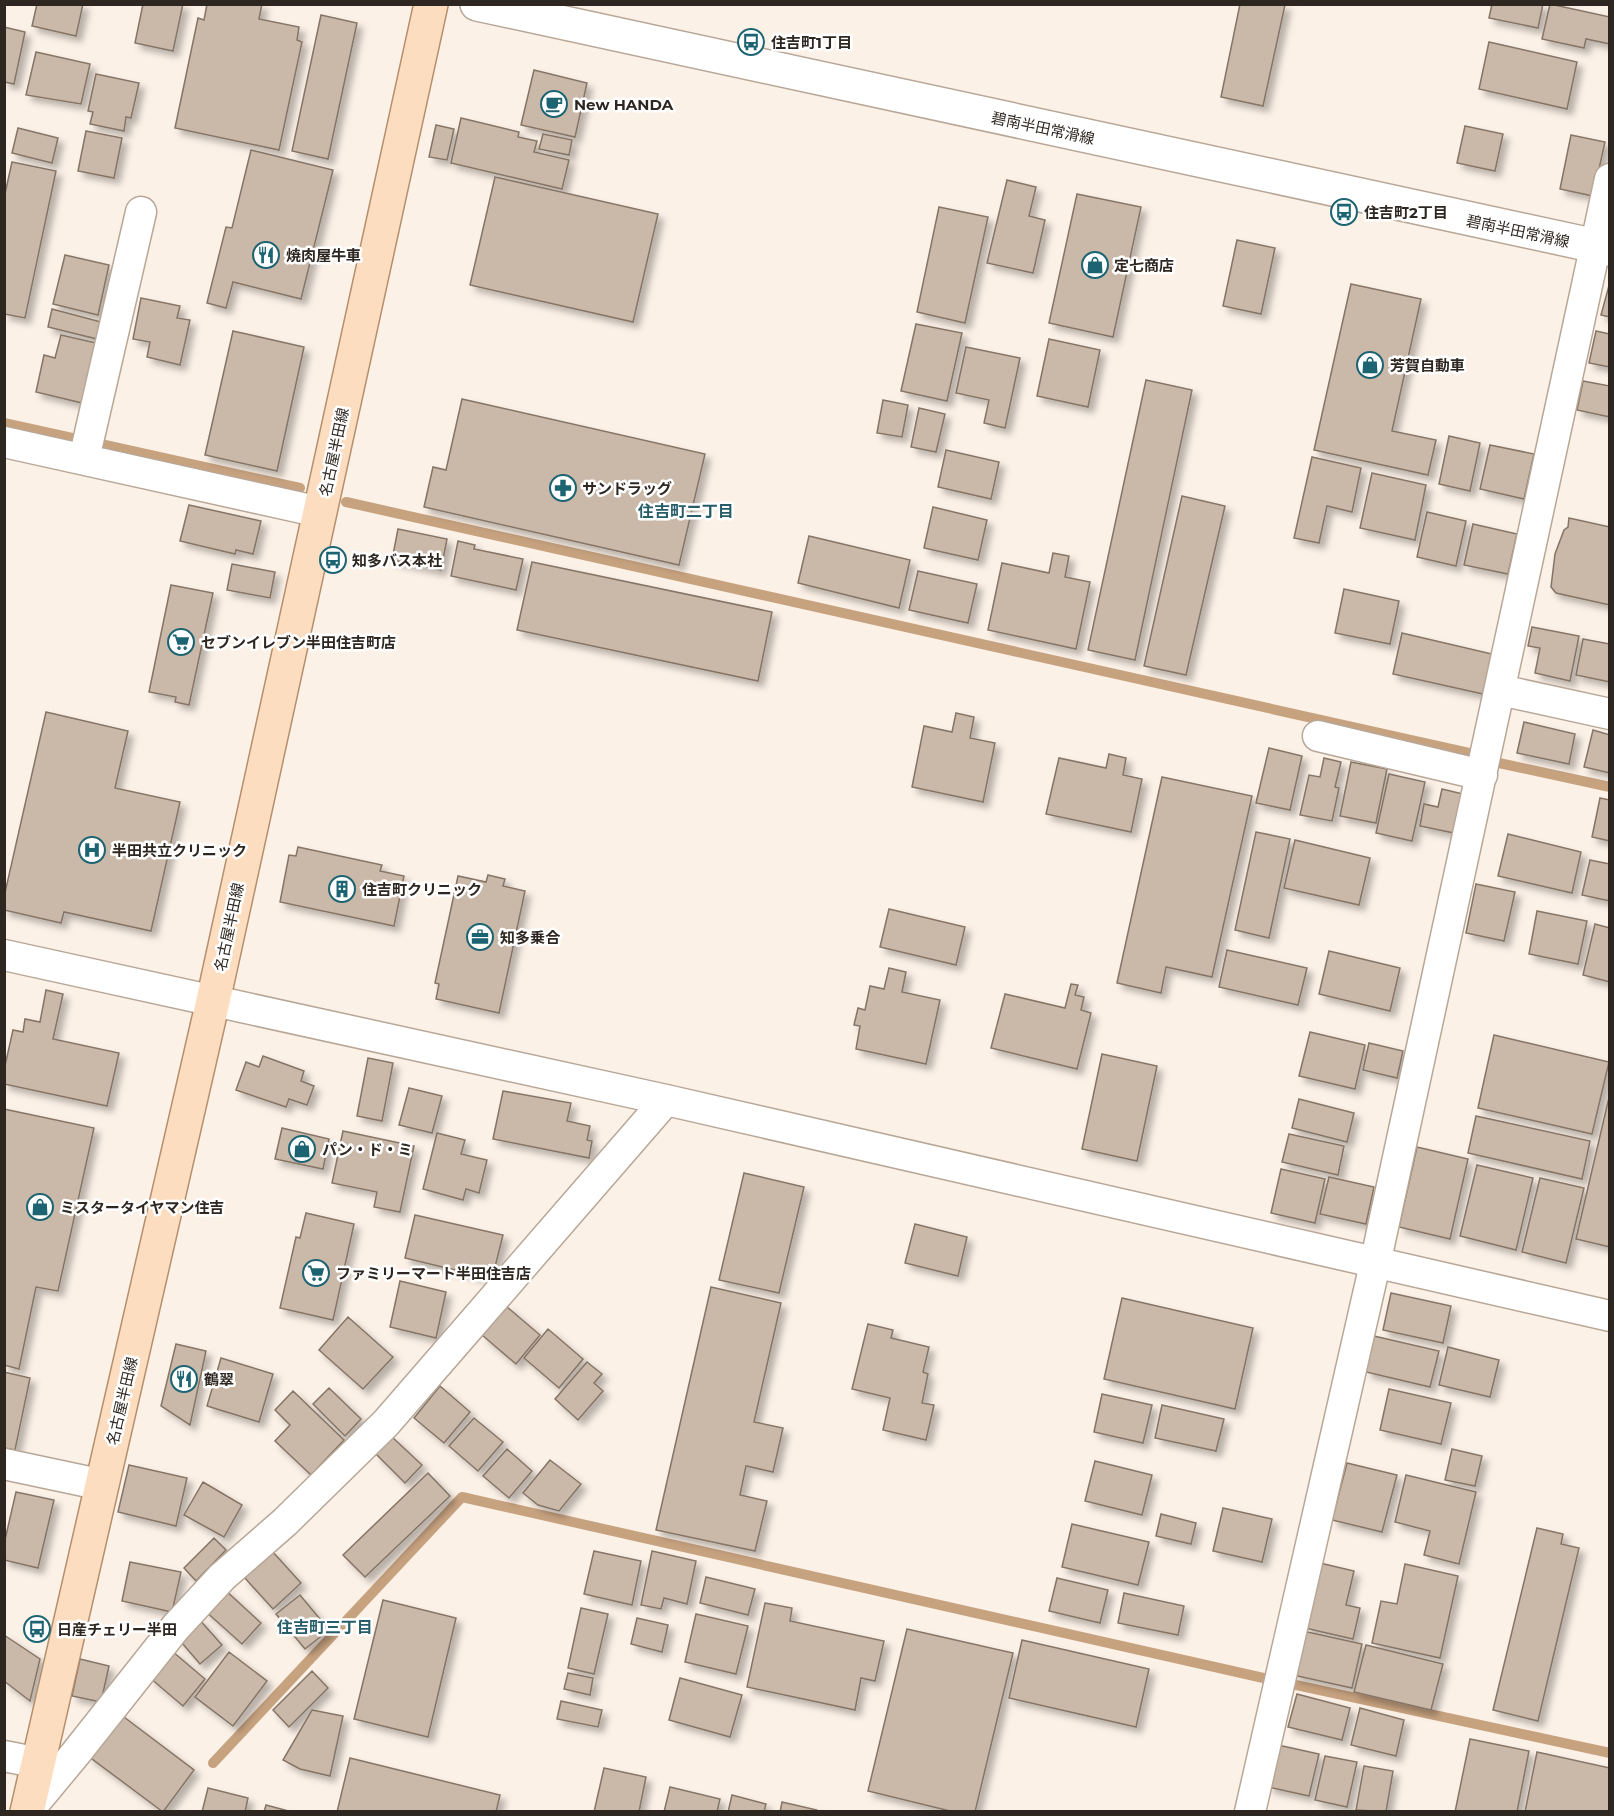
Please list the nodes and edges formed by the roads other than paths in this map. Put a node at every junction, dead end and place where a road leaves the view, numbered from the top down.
1 (431, 4) edge
2 (477, 4) edge
3 (1610, 179) edge
4 (141, 212) dead end
5 (1602, 248) edge
6 (4, 442) edge
7 (84, 459) junction
8 (320, 512) junction
9 (1500, 690) junction
10 (1610, 714) edge
11 (1318, 736) dead end
12 (1482, 775) junction
13 (4, 955) edge
14 (213, 1001) junction
15 (666, 1100) junction
16 (1376, 1264) junction
17 (1610, 1316) edge
18 (4, 1464) edge
19 (103, 1485) junction
20 (4, 1756) edge
21 (39, 1763) junction
22 (27, 1812) edge
23 (1250, 1812) edge

1 - 8 main road, 名古屋半田線
2 - 5 main road, 碧南半田常滑線
3 - 5 street
4 - 7 street
5 - 9 street
6 - 7 street
7 - 8 street
8 - 14 main road, 名古屋半田線
9 - 10 street
9 - 12 street
11 - 12 street
12 - 16 street
13 - 14 street
14 - 15 street
14 - 19 main road, 名古屋半田線
15 - 16 street
15 - 22 street
16 - 17 street
16 - 23 street
18 - 19 street
19 - 21 main road, 名古屋半田線
20 - 21 street
21 - 22 main road, 名古屋半田線

